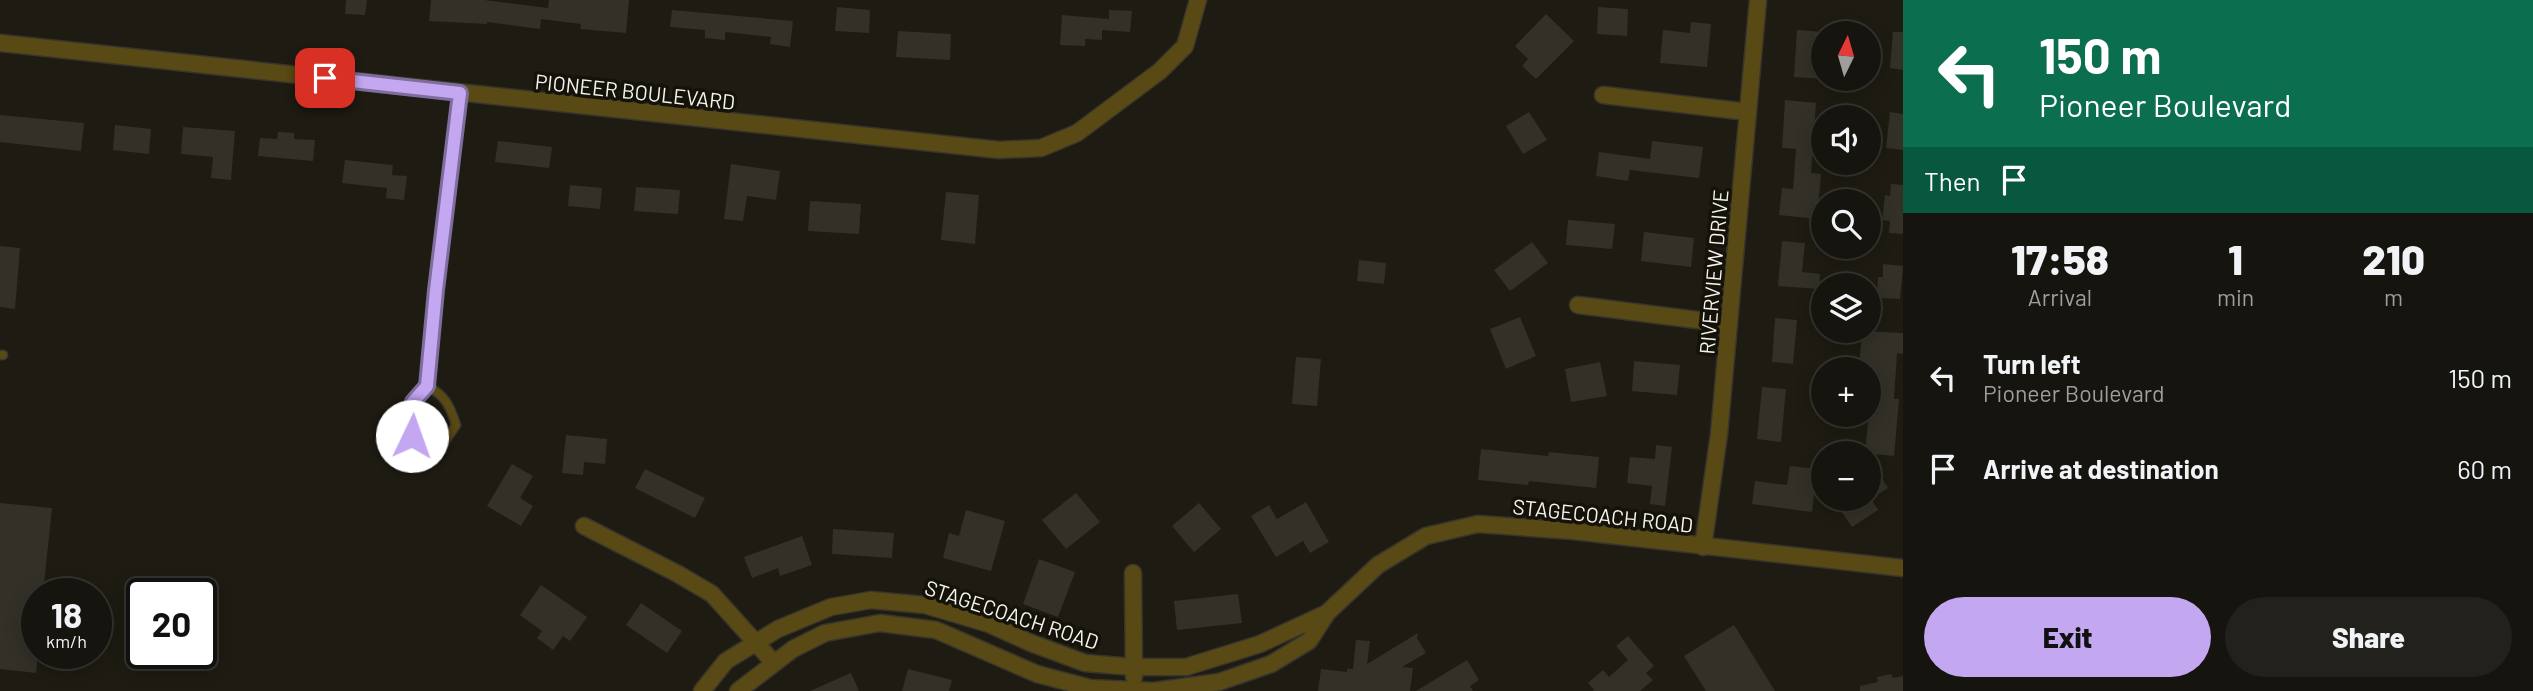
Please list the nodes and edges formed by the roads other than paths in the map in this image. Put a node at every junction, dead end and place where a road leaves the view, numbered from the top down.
1 (1198, 0) edge
2 (1758, 0) edge
3 (0, 43) edge
4 (460, 93) junction
5 (1603, 95) dead end
6 (1748, 112) junction
7 (1578, 305) dead end
8 (1729, 324) junction
9 (427, 386) junction
10 (584, 526) dead end
11 (1703, 547) junction
12 (1903, 568) edge
13 (1133, 573) dead end
14 (1326, 613) junction
15 (757, 643) junction
16 (774, 663) junction
17 (1134, 667) junction
18 (1133, 690) edge
19 (702, 691) edge
20 (738, 691) edge

1 - 4 street, PIONEER BOULEVARD
2 - 6 street, RIVERVIEW DRIVE
3 - 4 street, PIONEER BOULEVARD
4 - 9 lane
5 - 6 street
6 - 8 street, RIVERVIEW DRIVE
7 - 8 street
8 - 11 street, RIVERVIEW DRIVE
9 - 9 lane
10 - 15 street
11 - 12 street, STAGECOACH ROAD
11 - 14 street, STAGECOACH ROAD
13 - 17 street
14 - 17 street, STAGECOACH ROAD
14 - 18 street, STAGECOACH ROAD
15 - 16 street
15 - 17 street, STAGECOACH ROAD
15 - 19 street, STAGECOACH ROAD
16 - 18 street, STAGECOACH ROAD
16 - 20 street, STAGECOACH ROAD
17 - 18 street

